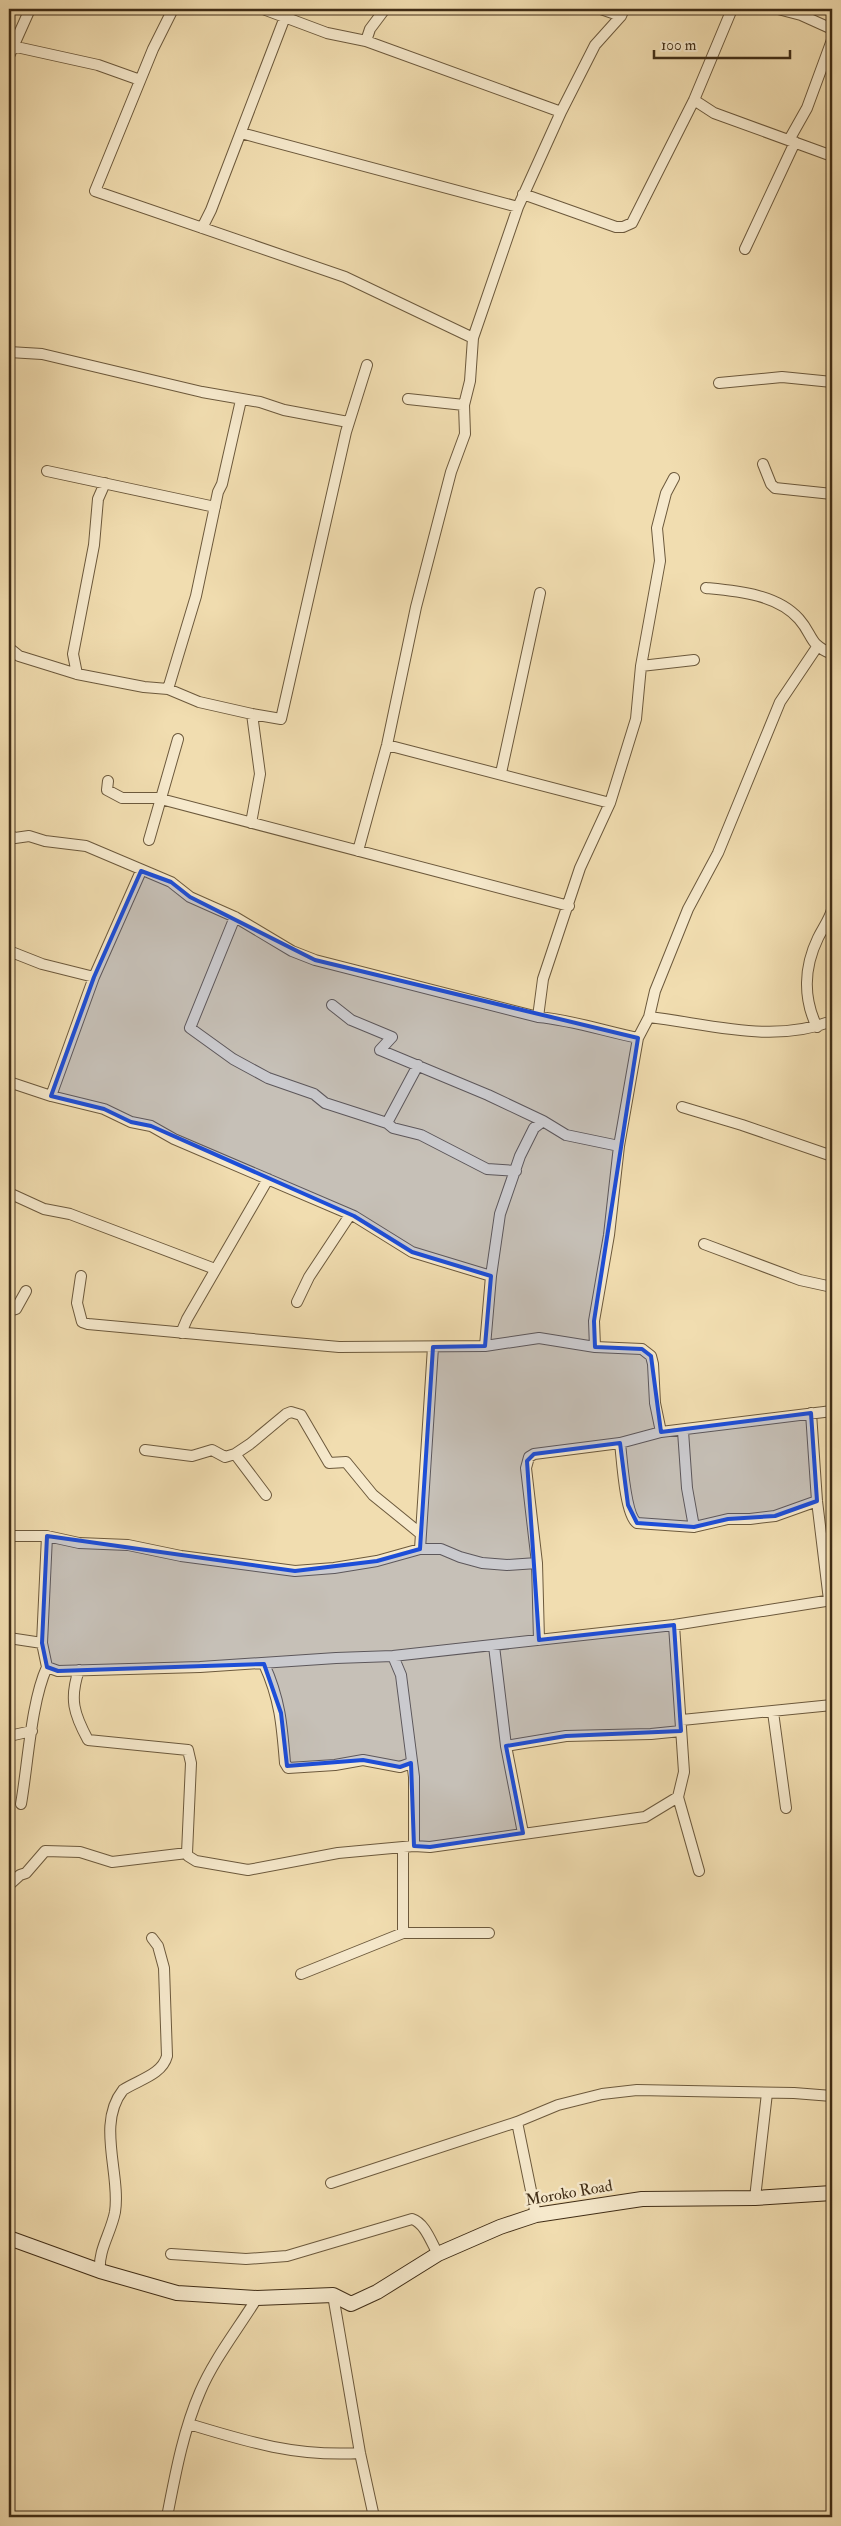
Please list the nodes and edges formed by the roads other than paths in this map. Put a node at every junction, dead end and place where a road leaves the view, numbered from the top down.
1 (30, 9) edge
2 (173, 9) edge
3 (263, 9) edge
4 (385, 9) edge
5 (603, 9) edge
6 (732, 9) edge
7 (778, 9) edge
8 (622, 12) edge
9 (285, 17) junction
10 (832, 30) edge
11 (832, 40) edge
12 (366, 41) junction
13 (10, 51) edge
14 (140, 80) junction
15 (691, 105) junction
16 (561, 112) junction
17 (241, 133) junction
18 (792, 141) junction
19 (832, 156) edge
20 (523, 194) junction
21 (518, 207) junction
22 (202, 228) junction
23 (745, 249) dead end
24 (473, 338) junction
25 (9, 352) edge
26 (367, 364) dead end
27 (832, 382) edge
28 (719, 383) dead end
29 (408, 399) dead end
30 (241, 400) junction
31 (464, 405) junction
32 (348, 422) junction
33 (763, 464) dead end
34 (48, 471) dead end
35 (674, 478) dead end
36 (105, 483) junction
37 (832, 494) edge
38 (216, 507) junction
39 (706, 588) dead end
40 (540, 593) dead end
41 (817, 647) junction
42 (9, 648) edge
43 (832, 654) edge
44 (694, 660) dead end
45 (641, 666) junction
46 (76, 674) junction
47 (168, 688) junction
48 (252, 714) junction
49 (178, 739) dead end
50 (387, 745) junction
51 (501, 773) junction
52 (108, 781) dead end
53 (610, 803) junction
54 (251, 823) junction
55 (9, 835) edge
56 (149, 840) dead end
57 (358, 851) junction
58 (141, 871) junction
59 (569, 906) junction
60 (832, 910) edge
61 (235, 917) junction
62 (9, 952) edge
63 (94, 977) junction
64 (332, 1005) dead end
65 (538, 1017) junction
66 (648, 1017) junction
67 (832, 1021) edge
68 (817, 1027) junction
69 (638, 1038) junction
70 (418, 1065) junction
71 (9, 1082) edge
72 (51, 1096) junction
73 (682, 1108) dead end
74 (542, 1121) junction
75 (387, 1123) junction
76 (619, 1146) junction
77 (832, 1156) edge
78 (516, 1171) junction
79 (268, 1179) junction
80 (9, 1193) edge
81 (350, 1215) junction
82 (704, 1244) dead end
83 (215, 1269) junction
84 (81, 1276) dead end
85 (491, 1276) junction
86 (832, 1287) edge
87 (26, 1292) dead end
88 (297, 1302) dead end
89 (9, 1311) edge
90 (181, 1333) junction
91 (484, 1346) junction
92 (432, 1347) junction
93 (595, 1347) junction
94 (832, 1411) edge
95 (811, 1413) junction
96 (684, 1431) junction
97 (661, 1432) junction
98 (620, 1443) junction
99 (145, 1450) dead end
100 (234, 1454) junction
101 (266, 1496) dead end
102 (817, 1502) junction
103 (694, 1527) junction
104 (421, 1534) junction
105 (9, 1536) edge
106 (47, 1536) junction
107 (420, 1549) junction
108 (537, 1563) junction
109 (831, 1600) edge
110 (539, 1618) junction
111 (674, 1624) junction
112 (9, 1638) edge
113 (552, 1638) junction
114 (539, 1640) junction
115 (42, 1643) junction
116 (494, 1646) junction
117 (393, 1656) junction
118 (264, 1664) junction
119 (47, 1667) junction
120 (79, 1670) junction
121 (832, 1705) edge
122 (773, 1712) junction
123 (682, 1720) junction
124 (32, 1731) junction
125 (681, 1731) junction
126 (9, 1736) edge
127 (506, 1746) junction
128 (411, 1763) junction
129 (678, 1797) junction
130 (22, 1804) dead end
131 (786, 1808) dead end
132 (523, 1834) junction
133 (414, 1846) junction
134 (403, 1848) junction
135 (187, 1853) junction
136 (699, 1870) dead end
137 (9, 1885) edge
138 (489, 1933) dead end
139 (403, 1934) junction
140 (152, 1938) dead end
141 (302, 1974) dead end
142 (767, 2093) junction
143 (832, 2096) edge
144 (517, 2122) junction
145 (331, 2182) dead end
146 (832, 2193) edge
147 (756, 2198) junction
148 (536, 2215) junction
149 (9, 2238) edge
150 (171, 2254) dead end
151 (438, 2254) junction
152 (100, 2272) junction
153 (334, 2295) junction
154 (257, 2298) junction
155 (189, 2424) junction
156 (360, 2452) junction
157 (167, 2517) edge
158 (374, 2517) edge

1 - 13 street
2 - 14 street
3 - 9 street
4 - 12 street
5 - 8 street
6 - 15 street
7 - 10 street
8 - 16 street
9 - 12 street
9 - 17 street
11 - 18 street
12 - 16 street
13 - 14 street
14 - 22 street
15 - 18 street
15 - 20 street
16 - 20 street
17 - 21 street
17 - 22 street
18 - 19 street
18 - 23 street
20 - 21 street
21 - 24 street
22 - 24 street
24 - 31 street
25 - 30 street
26 - 32 street
27 - 28 street
29 - 31 street
30 - 32 street
30 - 38 street
31 - 50 street
32 - 48 street
33 - 37 street
34 - 36 street
35 - 45 street
36 - 38 street
36 - 46 street
38 - 47 street
39 - 41 street
40 - 51 street
41 - 43 street
41 - 66 street
42 - 46 street
44 - 45 street
45 - 53 street
46 - 47 street
47 - 48 street
48 - 54 street
49 - 56 street
50 - 51 street
50 - 57 street
51 - 53 street
52 - 54 street
53 - 59 street
54 - 57 street
55 - 58 street
57 - 59 street
58 - 61 street
58 - 63 street
59 - 65 street
60 - 68 street
61 - 65 street
61 - 75 street
62 - 63 street
63 - 72 street
64 - 70 street
65 - 69 street
66 - 68 street
66 - 69 street
67 - 68 street
69 - 76 street
70 - 74 street
70 - 75 street
71 - 72 street
72 - 79 street
73 - 77 street
74 - 76 street
74 - 78 street
75 - 78 street
76 - 93 street
78 - 85 street
79 - 81 street
79 - 83 street
80 - 83 street
81 - 85 street
81 - 88 street
82 - 86 street
83 - 90 street
84 - 90 street
85 - 91 street
87 - 89 street
90 - 92 street
91 - 92 street
91 - 93 street
92 - 104 street
93 - 97 street
94 - 95 street
95 - 96 street
95 - 102 street
96 - 97 street
96 - 103 street
97 - 98 street
98 - 103 street
98 - 108 street
99 - 100 street
100 - 101 street
100 - 104 street
102 - 103 street
102 - 109 street
104 - 107 street
105 - 106 street
106 - 107 street
106 - 115 street
107 - 108 street
108 - 110 street
109 - 111 street
110 - 113 street
110 - 114 street
111 - 113 street
111 - 123 street
112 - 115 street
113 - 114 street
114 - 116 street
115 - 119 street
116 - 117 street
116 - 127 street
117 - 118 street
117 - 128 street
118 - 120 street
118 - 128 street
119 - 120 street
119 - 124 street
120 - 135 street
121 - 122 street
122 - 123 street
122 - 131 street
123 - 125 street
124 - 126 street
124 - 130 street
125 - 127 street
125 - 129 street
127 - 132 street
128 - 133 street
129 - 132 street
129 - 136 street
132 - 133 street
133 - 134 street
134 - 135 street
134 - 139 street
135 - 137 street
138 - 139 street
139 - 141 street
140 - 152 street
142 - 143 street
142 - 144 street
142 - 147 street
144 - 145 street
144 - 148 street
146 - 147 street, Moroko Road
147 - 148 street, Moroko Road
148 - 151 street, Moroko Road
149 - 152 street
150 - 151 street
151 - 153 street, Moroko Road
152 - 154 street
153 - 154 street
153 - 156 street
154 - 155 street
155 - 156 street
155 - 157 street
156 - 158 street

